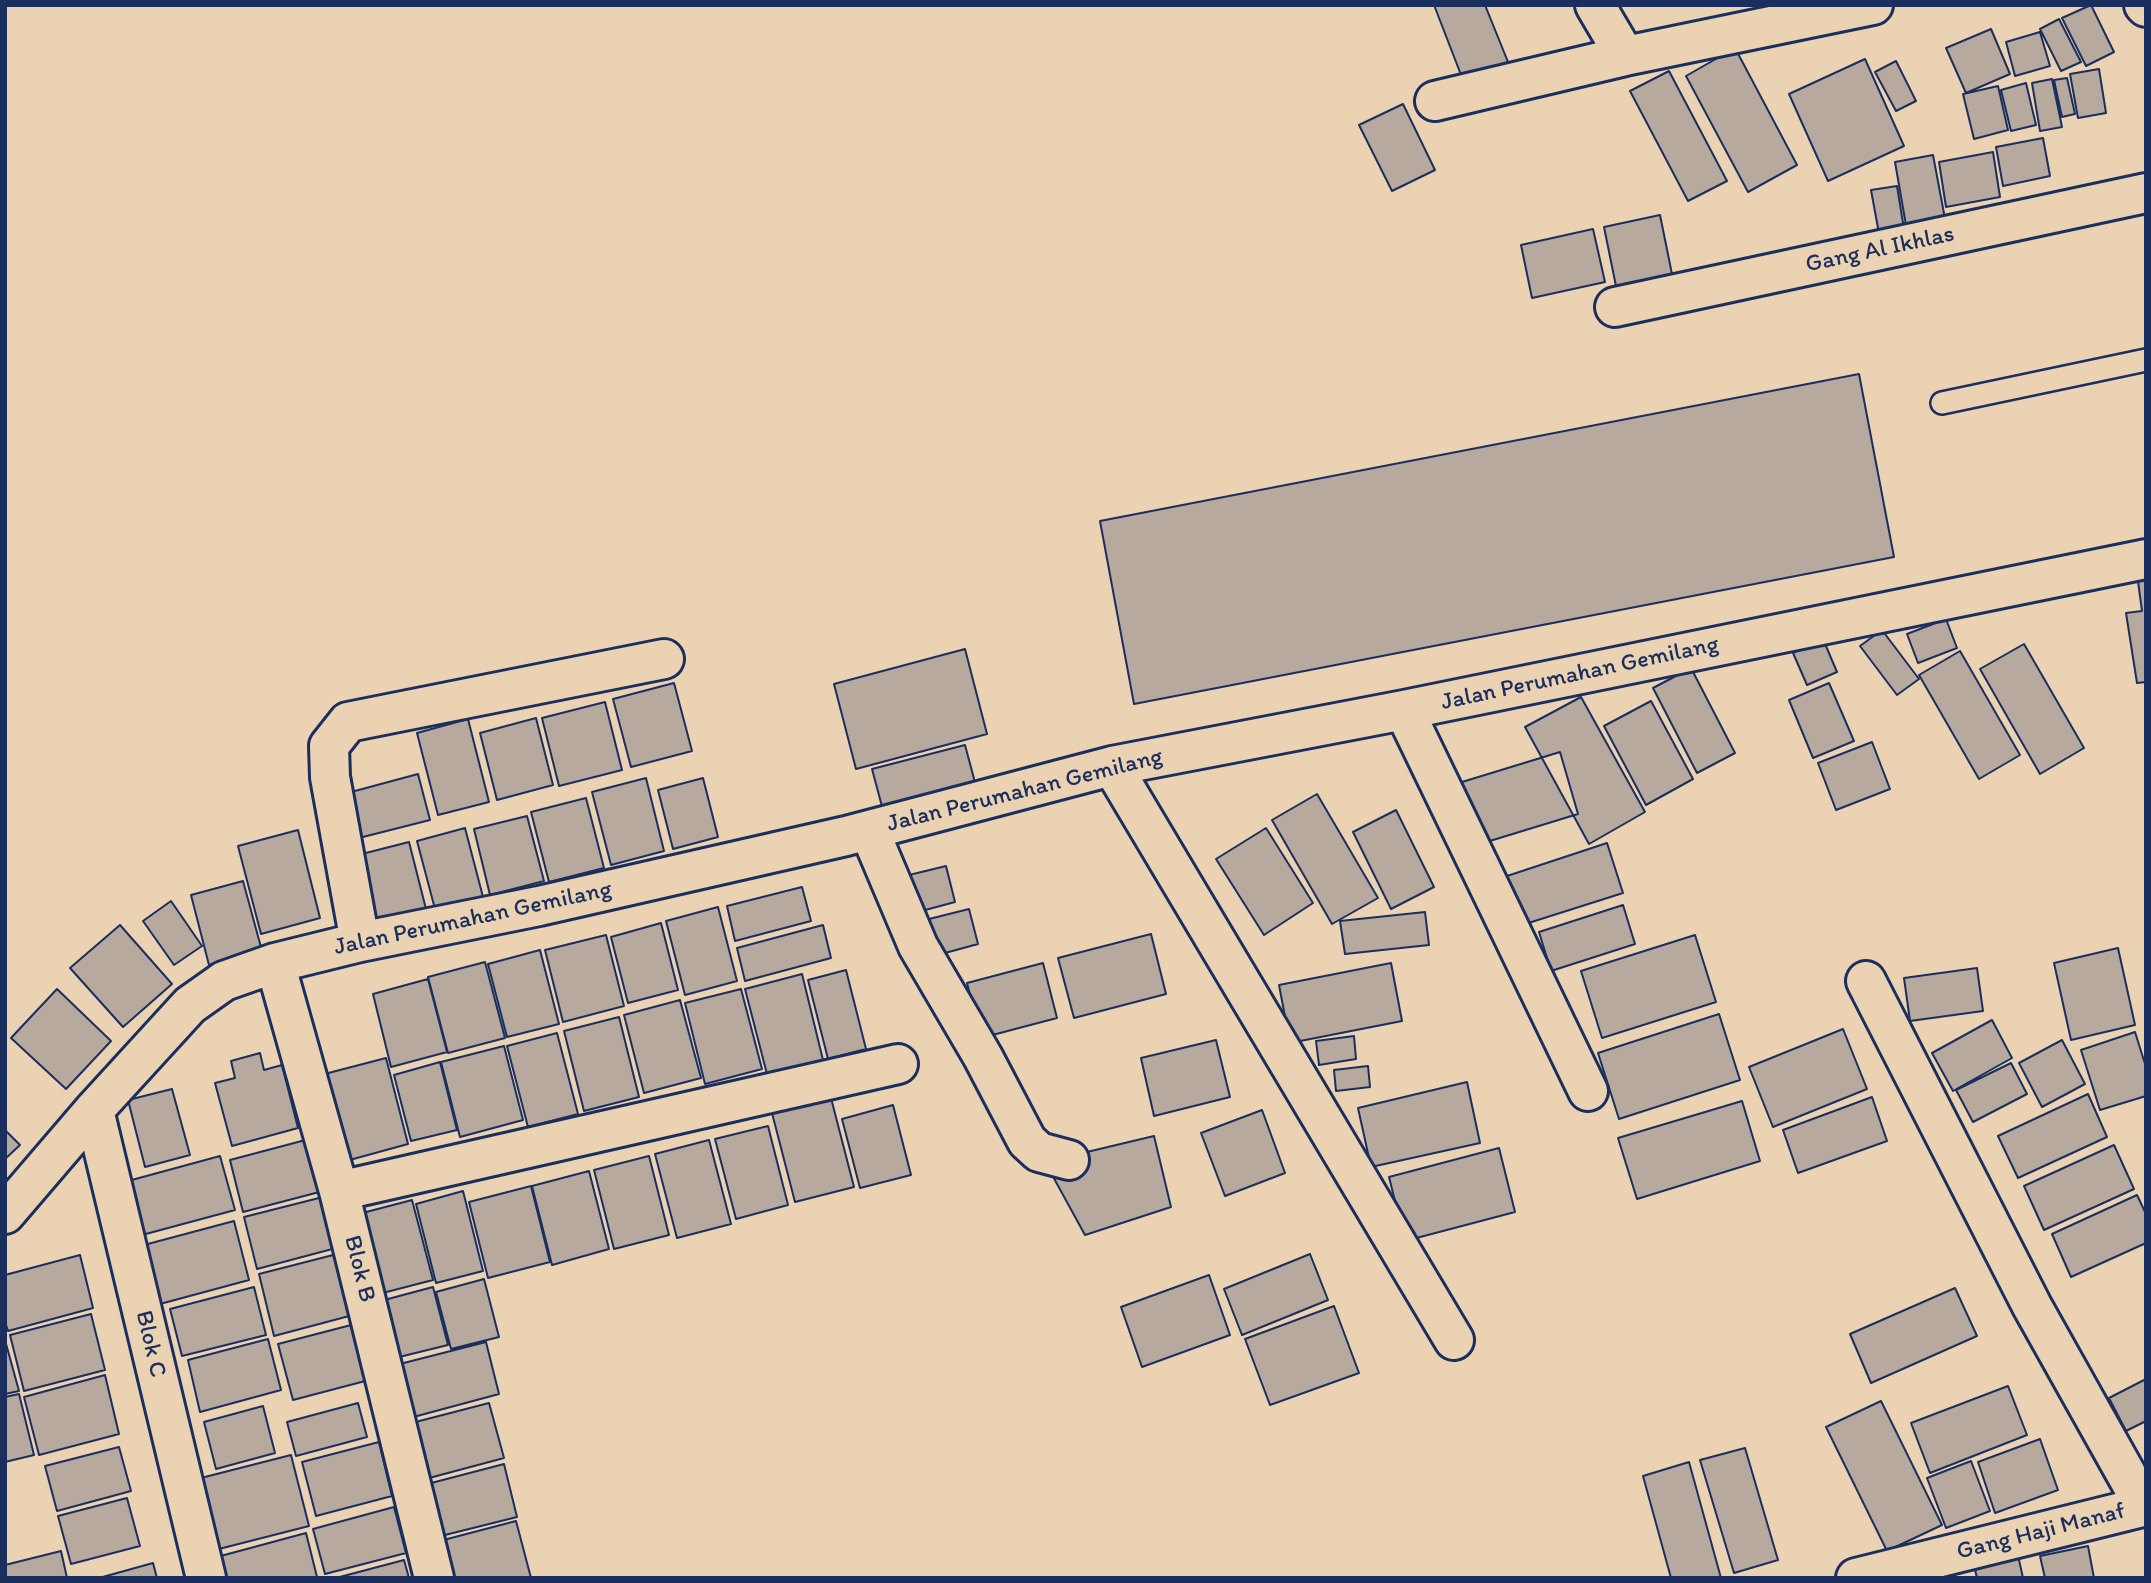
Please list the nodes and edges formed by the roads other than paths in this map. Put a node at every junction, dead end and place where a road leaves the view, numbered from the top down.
1 (1595, 5) edge
2 (1873, 5) edge
3 (1625, 56) junction
4 (1435, 101) dead end
5 (2146, 193) edge
6 (1615, 307) dead end
7 (2146, 360) edge
8 (1942, 403) dead end
9 (2146, 559) edge
10 (664, 659) dead end
11 (1404, 710) junction
12 (1112, 766) junction
13 (857, 833) junction
14 (360, 942) junction
15 (275, 963) junction
16 (1866, 981) dead end
17 (898, 1064) dead end
18 (1588, 1091) dead end
19 (94, 1110) junction
20 (1069, 1160) dead end
21 (340, 1191) junction
22 (5, 1214) edge
23 (1454, 1340) dead end
24 (2145, 1506) edge
25 (206, 1578) edge
26 (434, 1578) edge
27 (1856, 1578) edge

1 - 3 street
2 - 3 street
3 - 4 street
5 - 6 street, Gang Al Ikhlas
7 - 8 lane
9 - 11 street, Jalan Perumahan Gemilang
10 - 14 street
11 - 12 street, Jalan Perumahan Gemilang
11 - 18 street
12 - 13 street, Jalan Perumahan Gemilang
12 - 23 street
13 - 14 street, Jalan Perumahan Gemilang
13 - 20 street
14 - 15 street, Jalan Perumahan Gemilang
15 - 19 street, Jalan Perumahan Gemilang
15 - 21 street, Blok B
16 - 24 street
17 - 21 street
19 - 22 street, Jalan Perumahan Gemilang
19 - 25 street, Blok C
21 - 26 street, Blok B
24 - 27 street, Gang Haji Manaf

